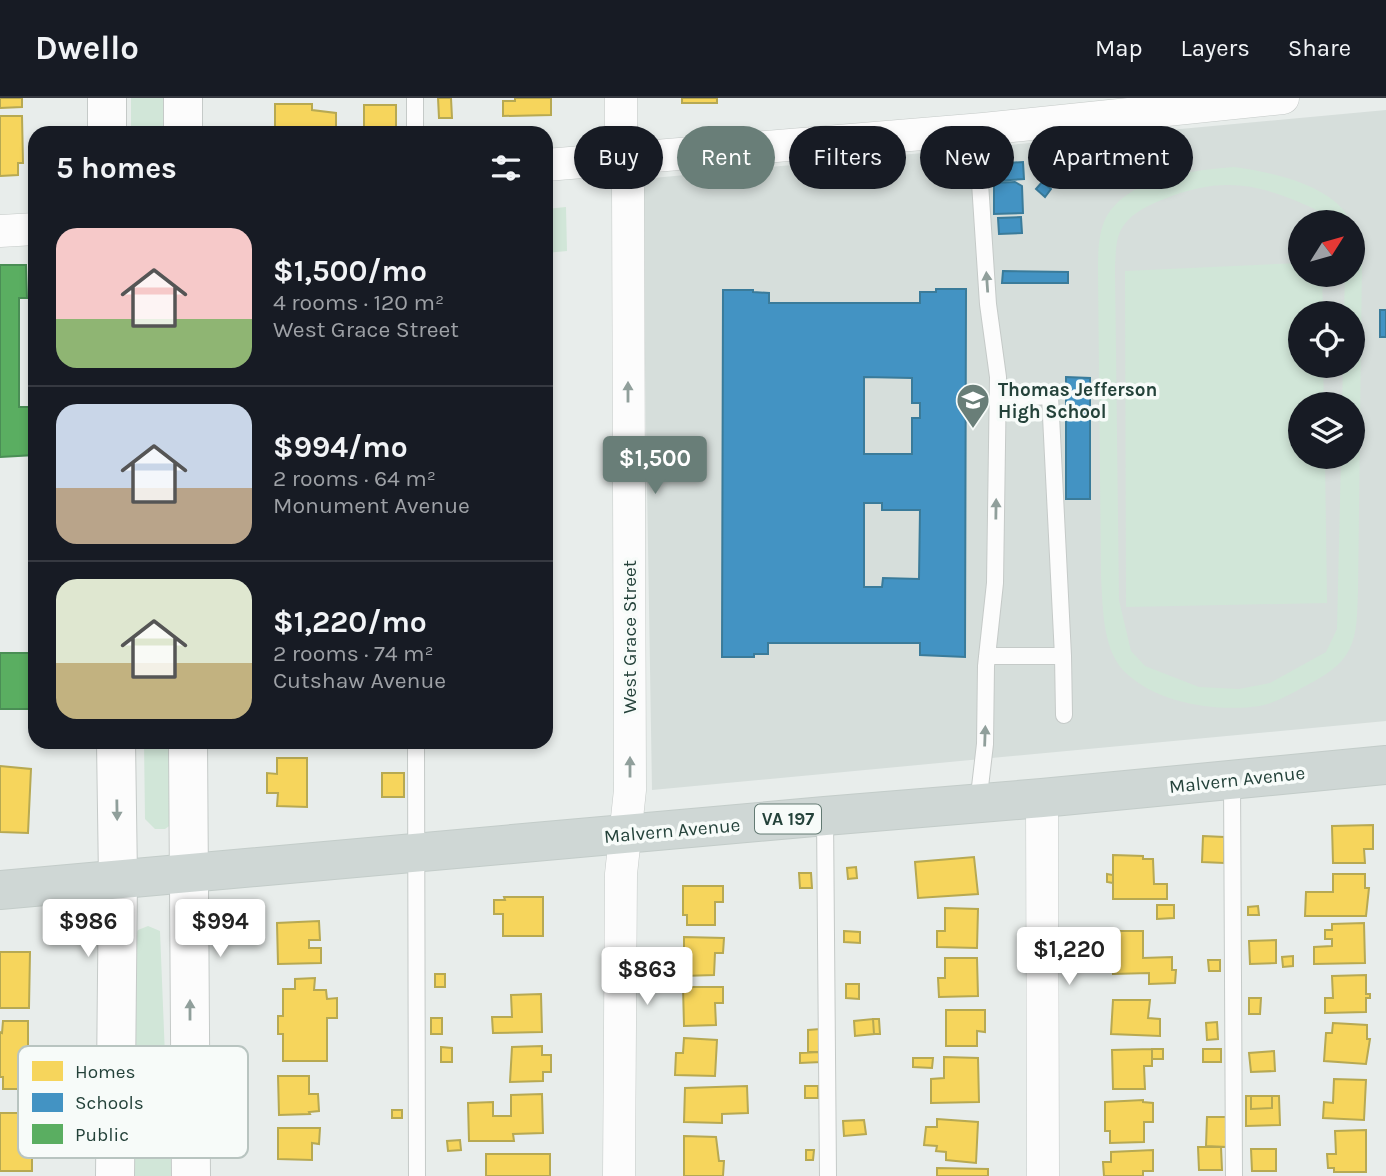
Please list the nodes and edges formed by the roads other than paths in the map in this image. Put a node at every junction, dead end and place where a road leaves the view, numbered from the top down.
1 (107, 98) edge
2 (183, 98) edge
3 (415, 98) edge
4 (621, 98) edge
5 (1283, 98) edge
6 (1044, 109) edge
7 (107, 126) edge
8 (183, 126) edge
9 (415, 126) edge
10 (622, 126) edge
11 (992, 126) edge
12 (920, 134) edge
13 (663, 156) edge
14 (574, 163) edge
15 (553, 164) edge
16 (627, 189) edge
17 (981, 189) edge
18 (28, 230) edge
19 (0, 232) edge
20 (998, 399) junction
21 (987, 656) junction
22 (1063, 656) junction
23 (1064, 715) dead end
24 (116, 749) edge
25 (188, 749) edge
26 (416, 749) edge
27 (1386, 765) edge
28 (1232, 779) junction
29 (1042, 798) junction
30 (978, 804) junction
31 (825, 816) junction
32 (626, 835) junction
33 (417, 852) junction
34 (190, 872) junction
35 (118, 878) junction
36 (0, 890) edge
37 (116, 1046) edge
38 (191, 1046) edge
39 (115, 1158) edge
40 (191, 1158) edge
41 (115, 1176) edge
42 (191, 1176) edge
43 (417, 1176) edge
44 (619, 1176) edge
45 (828, 1176) edge
46 (1043, 1176) edge
47 (1234, 1176) edge

1 - 7 street
2 - 8 street
3 - 9 lane
4 - 10 street, West Grace Street
5 - 6 street
6 - 11 street
12 - 13 street
14 - 15 street
32 -> 16 street, West Grace Street
20 -> 17 lane
18 - 19 street
21 -> 20 lane
20 - 22 lane
21 - 22 lane
30 -> 21 lane
22 - 23 lane
24 -> 35 street
25 - 34 street
26 - 33 lane
27 - 28 main road, Malvern Avenue / VA 197
28 - 29 main road, Malvern Avenue / VA 197
28 - 47 lane
29 - 30 main road, Malvern Avenue / VA 197
29 - 46 street
30 - 31 main road, Malvern Avenue / VA 197
31 - 32 main road, Malvern Avenue / VA 197
31 - 45 lane
32 - 33 main road, Malvern Avenue / VA 197
32 - 44 street, West Grace Street
33 - 34 main road, Malvern Avenue / VA 197
33 - 43 lane
34 - 35 main road, Malvern Avenue / VA 197
38 -> 34 street
35 - 36 main road, Malvern Avenue / VA 197
35 - 37 street
39 - 41 street
42 -> 40 street

